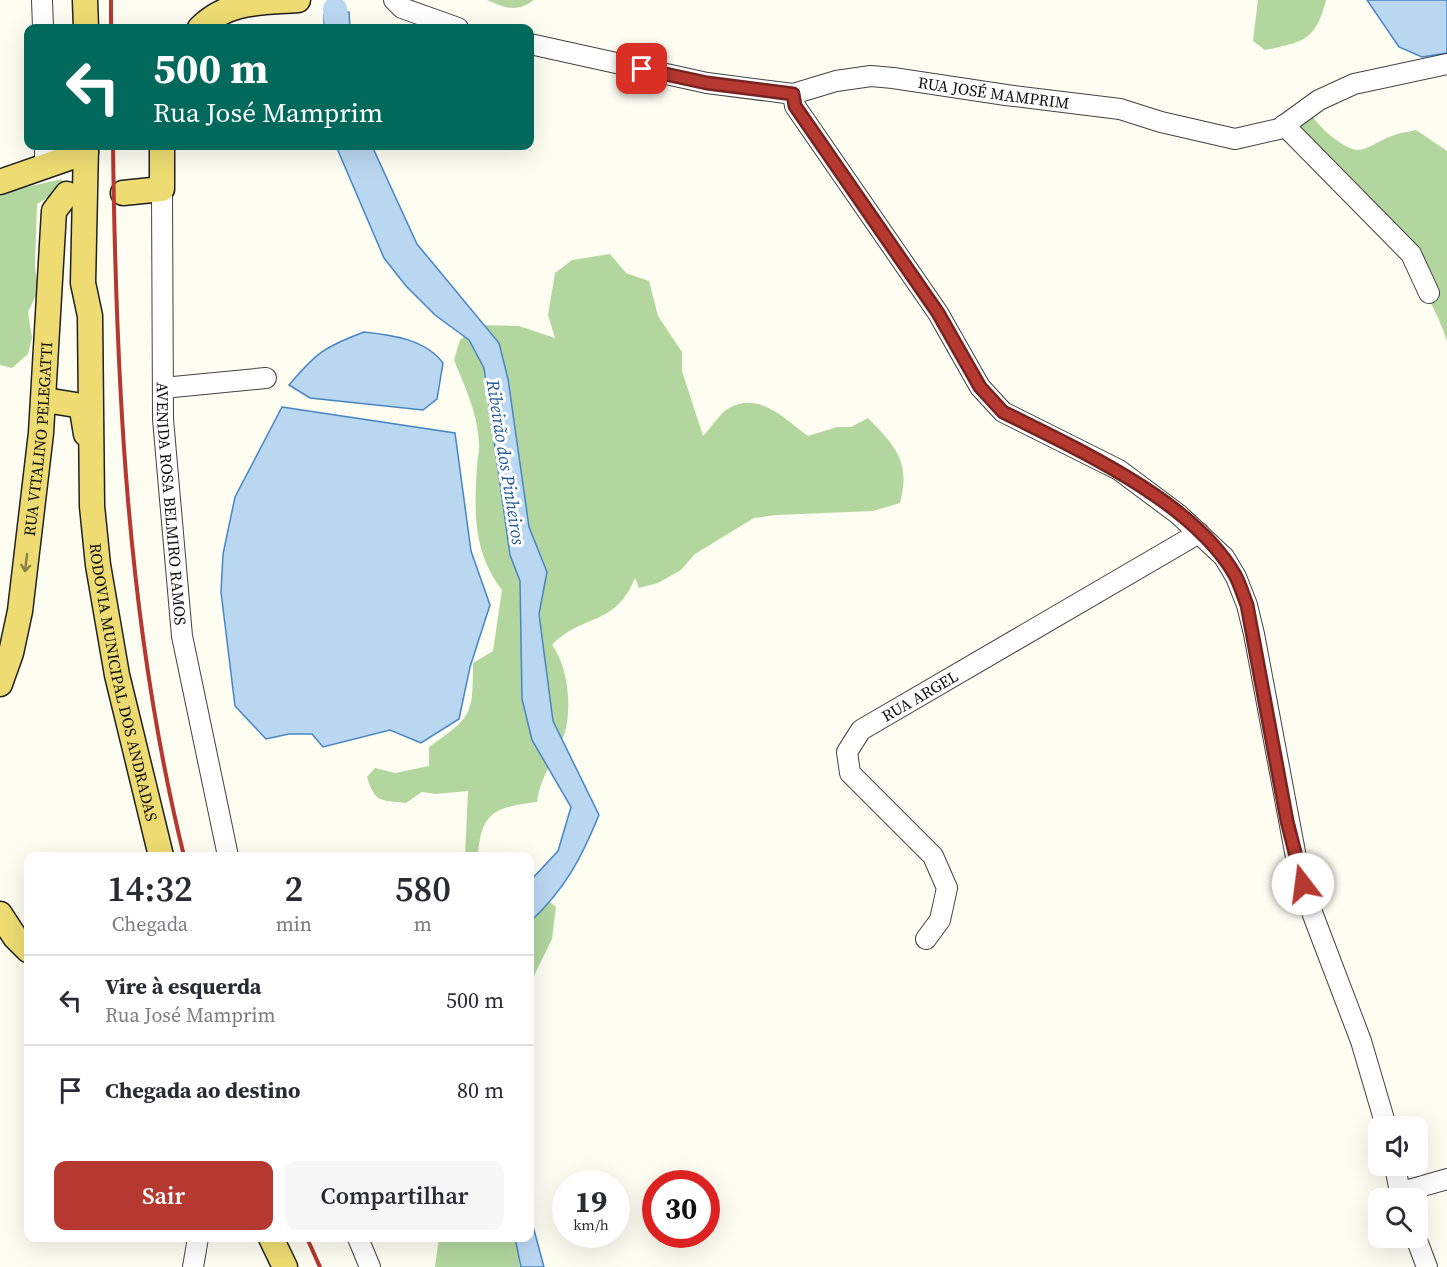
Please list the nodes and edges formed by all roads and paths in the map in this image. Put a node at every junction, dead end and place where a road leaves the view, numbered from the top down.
1 (42, 0) edge
2 (85, 0) edge
3 (298, 0) edge
4 (394, 0) edge
5 (43, 24) edge
6 (86, 24) edge
7 (205, 24) edge
8 (447, 24) edge
9 (534, 45) edge
10 (1447, 64) edge
11 (793, 94) junction
12 (1284, 126) junction
13 (81, 150) edge
14 (86, 150) edge
15 (162, 150) edge
16 (45, 157) edge
17 (0, 182) edge
18 (162, 189) junction
19 (111, 193) dead end
20 (67, 194) dead end
21 (83, 283) junction
22 (1430, 293) dead end
23 (266, 378) dead end
24 (164, 388) junction
25 (45, 400) junction
26 (76, 405) junction
27 (93, 496) junction
28 (1199, 533) junction
29 (0, 684) edge
30 (160, 852) edge
31 (227, 852) edge
32 (0, 914) edge
33 (926, 939) dead end
34 (24, 946) edge
35 (1383, 1116) edge
36 (1447, 1179) edge
37 (1422, 1188) edge
38 (197, 1242) edge
39 (273, 1242) edge
40 (360, 1242) edge
41 (1420, 1248) edge
42 (193, 1267) edge
43 (285, 1267) edge
44 (370, 1267) edge
45 (1427, 1267) edge

1 - 5 street
2 - 6 main road
3 - 7 main road
4 - 8 street
9 - 11 street, RUA JOSÉ MAMPRIM
10 - 12 street, RUA JOSÉ MAMPRIM
11 - 12 street, RUA JOSÉ MAMPRIM
11 - 28 street
12 - 22 street
13 - 16 main road
14 - 21 main road, RODOVIA MUNICIPAL DOS ANDRADAS
15 - 18 main road, AVENIDA ROSA BELMIRO RAMOS
16 - 17 main road
18 - 19 main road
18 - 24 street, AVENIDA ROSA BELMIRO RAMOS
20 - 25 main road, RUA VITALINO PELEGATTI
21 - 26 main road, RODOVIA MUNICIPAL DOS ANDRADAS
21 - 27 main road, RODOVIA MUNICIPAL DOS ANDRADAS
23 - 24 street
24 - 31 street, AVENIDA ROSA BELMIRO RAMOS
25 - 26 main road
25 -> 29 main road, RUA VITALINO PELEGATTI
26 - 27 main road, RODOVIA MUNICIPAL DOS ANDRADAS
27 - 30 main road, RODOVIA MUNICIPAL DOS ANDRADAS
28 - 33 street, RUA ARGEL
28 - 35 street
32 - 34 main road
36 - 37 street
38 - 42 street
39 - 43 main road
40 - 44 street
41 - 45 street

